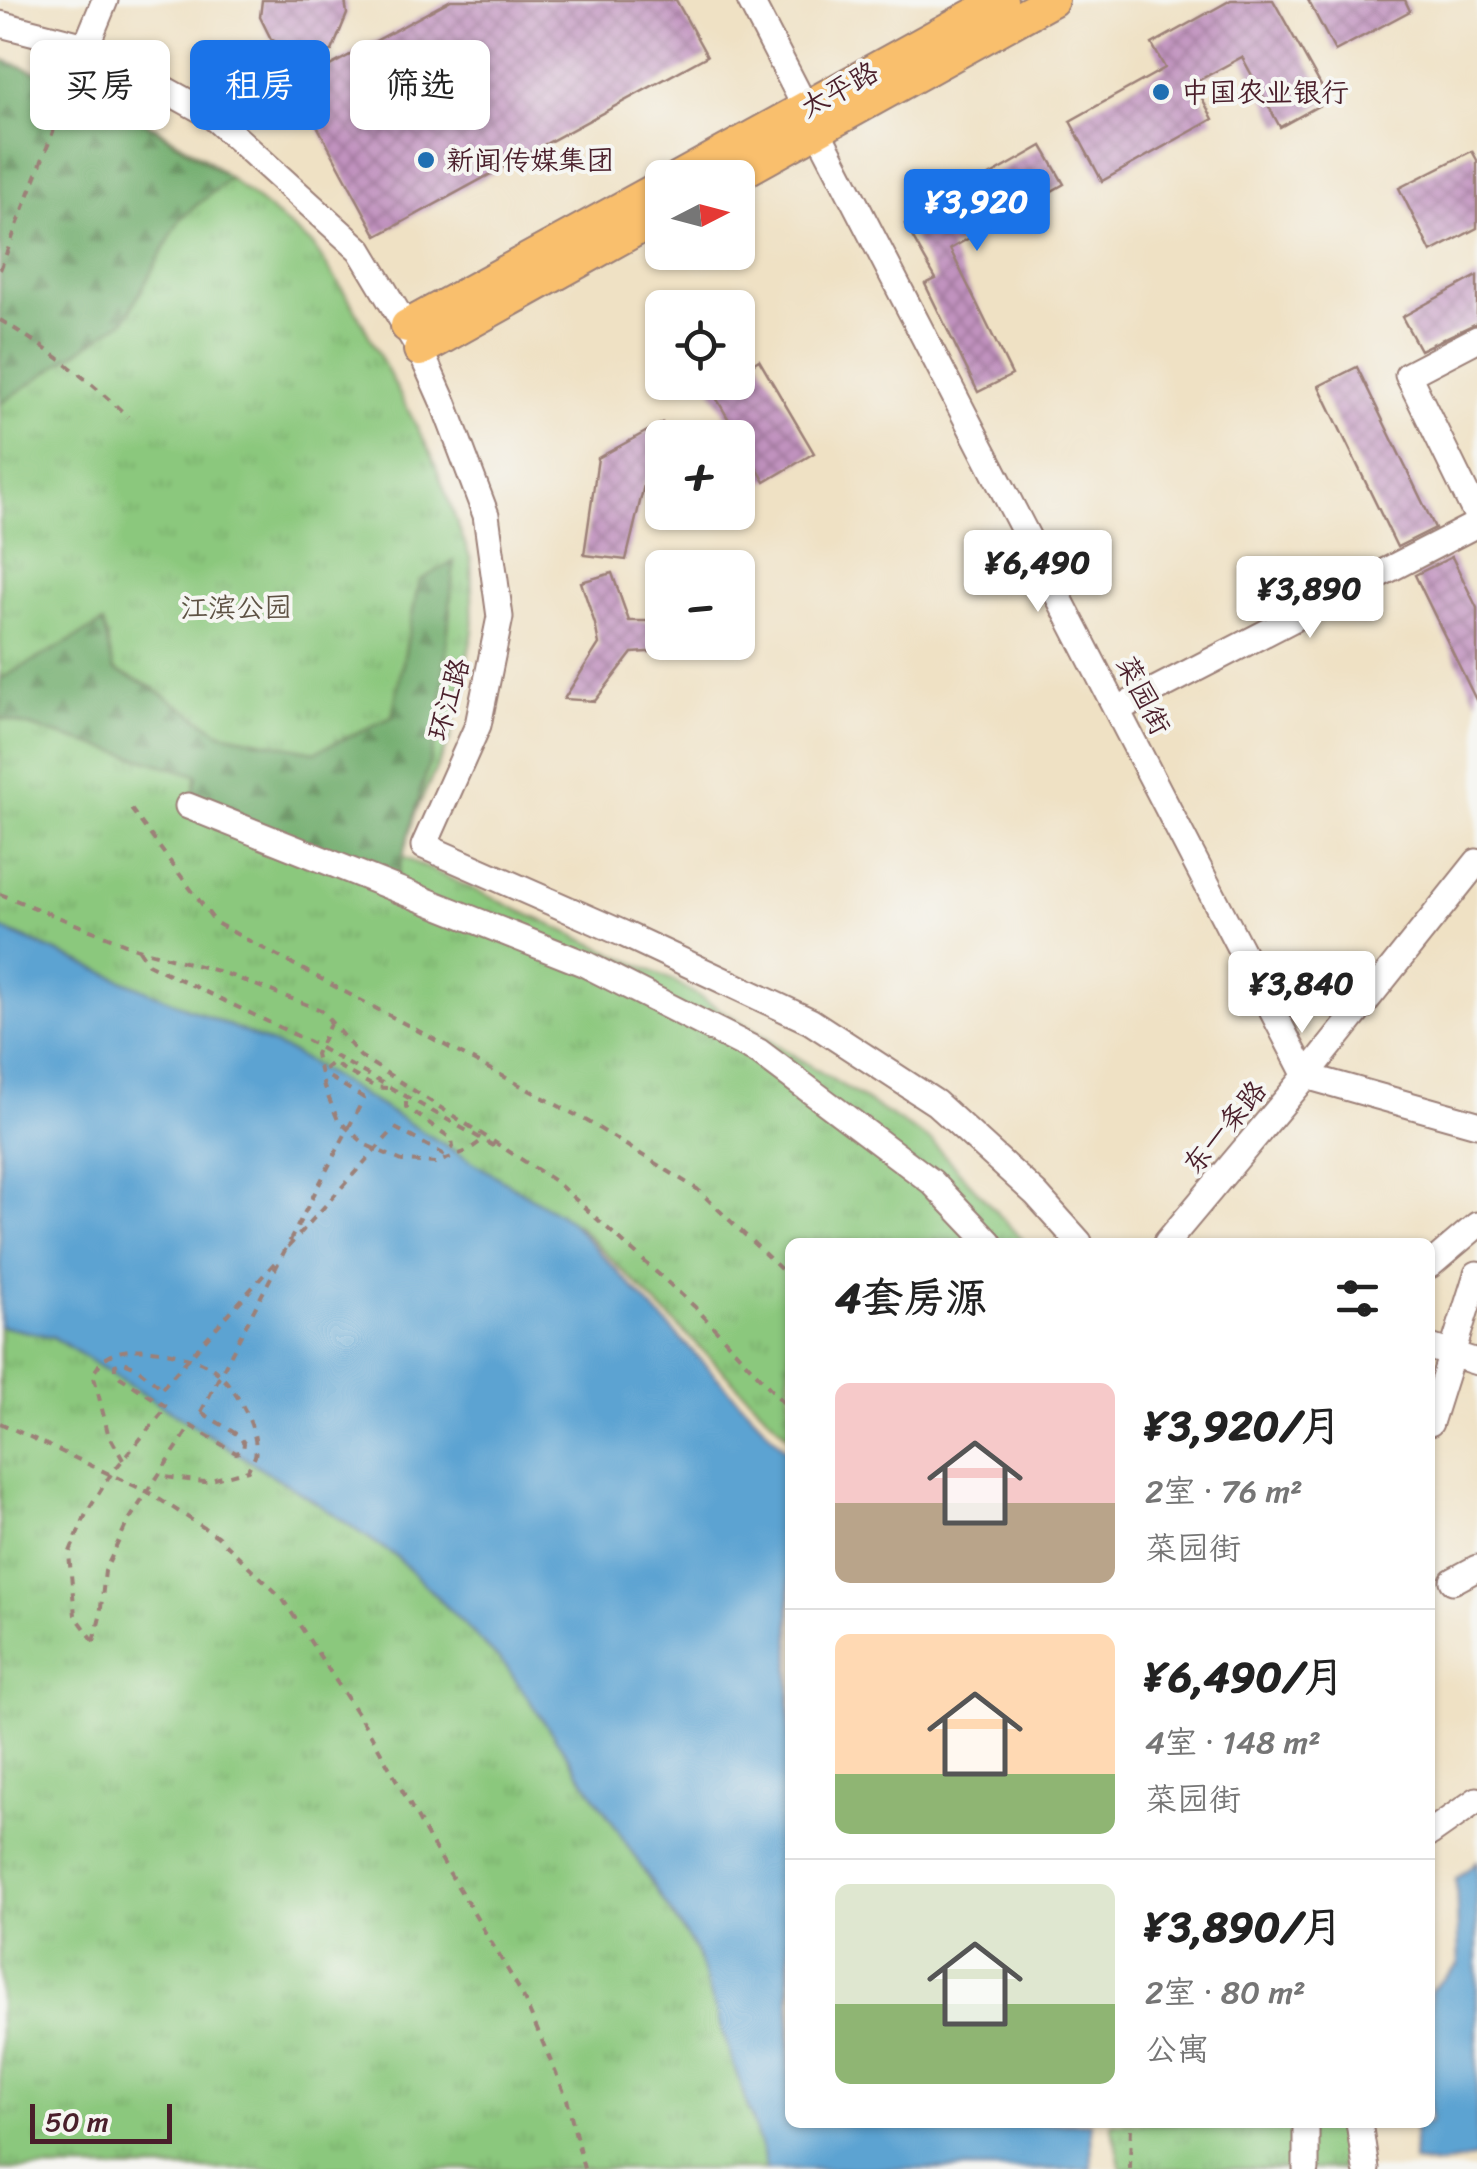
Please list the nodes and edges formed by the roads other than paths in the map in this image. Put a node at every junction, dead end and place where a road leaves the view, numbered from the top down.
1 (104, 0) edge
2 (750, 0) edge
3 (1001, 0) edge
4 (1052, 0) edge
5 (0, 24) edge
6 (63, 40) edge
7 (88, 40) edge
8 (170, 92) edge
9 (812, 118) junction
10 (718, 160) edge
11 (755, 160) edge
12 (645, 196) edge
13 (645, 224) edge
14 (413, 338) junction
15 (1477, 338) edge
16 (1477, 516) edge
17 (1477, 524) edge
18 (1118, 709) junction
19 (188, 806) dead end
20 (1477, 862) edge
21 (1306, 1076) junction
22 (1477, 1124) edge
23 (1477, 1225) edge
24 (985, 1238) edge
25 (1075, 1238) edge
26 (1169, 1238) edge
27 (1435, 1261) edge
28 (1477, 1274) edge
29 (1441, 1350) edge
30 (1477, 1362) edge
31 (1435, 1390) edge
32 (1477, 1568) edge
33 (1452, 1581) dead end
34 (1477, 1800) edge
35 (1435, 1829) edge
36 (1306, 2128) edge
37 (1361, 2128) edge
38 (1306, 2169) edge
39 (1366, 2169) edge

1 - 7 street
2 - 9 street, 菜园街
3 - 9 main road, 太平路
4 - 9 main road, 太平路
5 - 6 street, 环江路
8 - 14 street, 环江路
9 - 10 main road, 太平路
9 - 11 main road, 太平路
9 - 18 street, 菜园街
12 - 14 main road
13 - 14 main road
14 - 25 street, 环江路
15 - 16 street
17 - 18 street
18 - 21 street, 菜园街
19 - 24 street
20 - 21 street, 东一条路
21 - 22 street
21 - 26 street, 东一条路
23 - 27 street
28 - 29 street
29 - 30 street
29 - 31 street
32 - 33 street
34 - 35 street
36 - 38 street
37 - 39 street

